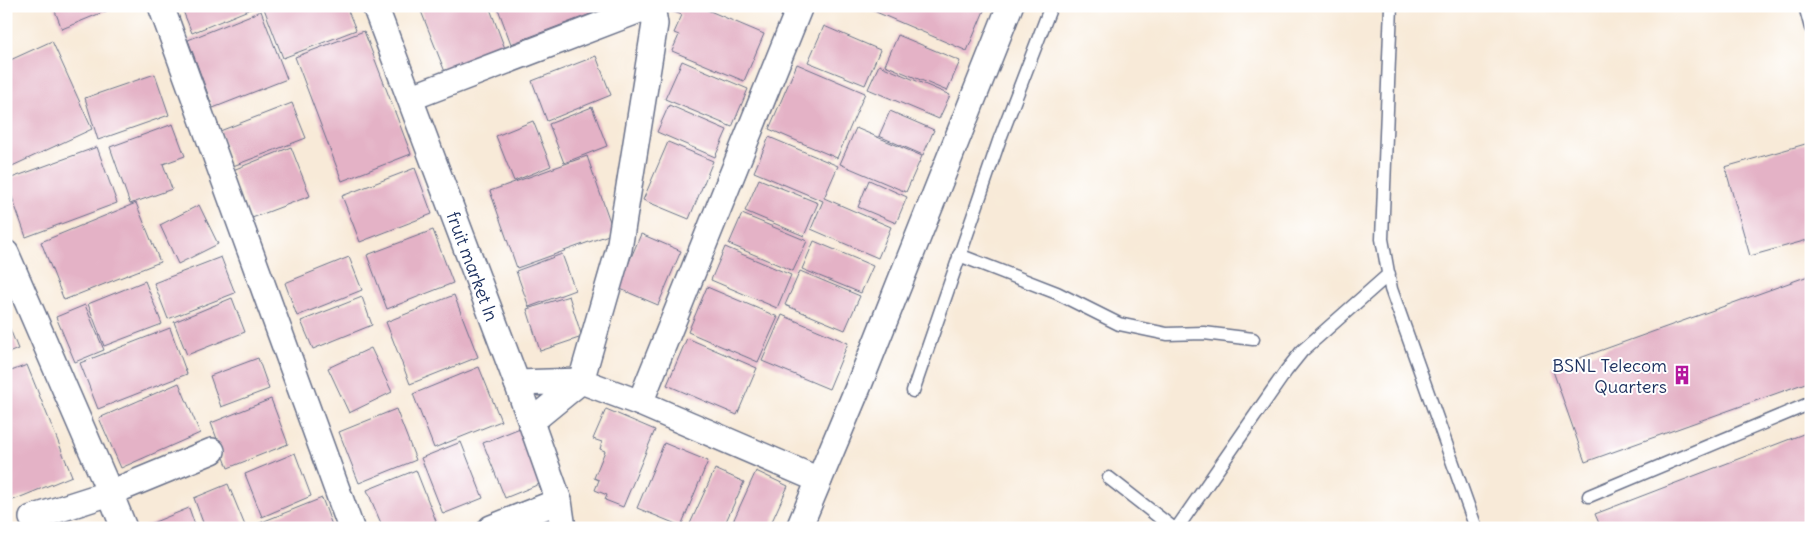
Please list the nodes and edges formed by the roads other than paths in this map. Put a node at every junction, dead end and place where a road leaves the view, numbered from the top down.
1 (161, 6) edge
2 (375, 6) edge
3 (651, 6) edge
4 (800, 6) edge
5 (1010, 6) edge
6 (1051, 6) edge
7 (1391, 6) edge
8 (1805, 6) edge
9 (1811, 28) edge
10 (410, 98) junction
11 (6, 253) edge
12 (959, 255) junction
13 (1389, 274) junction
14 (1253, 339) dead end
15 (581, 381) junction
16 (517, 383) junction
17 (913, 391) dead end
18 (640, 403) junction
19 (1811, 403) edge
20 (531, 422) junction
21 (212, 451) dead end
22 (1109, 478) dead end
23 (819, 480) junction
24 (110, 493) junction
25 (1589, 496) dead end
26 (559, 501) junction
27 (32, 518) dead end
28 (124, 528) edge
29 (351, 528) edge
30 (491, 528) edge
31 (563, 528) edge
32 (799, 528) edge
33 (1173, 528) edge
34 (1177, 528) edge
35 (1476, 528) edge

1 - 29 street
2 - 10 street, fruit market ln
3 - 10 street
3 - 15 street
4 - 18 street
5 - 23 street
6 - 12 lane
7 - 13 lane
8 - 9 lane
10 - 16 street, fruit market ln
11 - 24 street
12 - 14 lane
12 - 17 lane
13 - 34 lane
13 - 35 lane
15 - 16 street
15 - 18 street
15 - 20 street
16 - 20 street, fruit market ln
18 - 23 street
19 - 25 lane
20 - 26 street, fruit market ln
21 - 24 street
22 - 33 lane
23 - 32 street
24 - 27 street
24 - 28 street
26 - 30 street
26 - 31 street, fruit market ln

